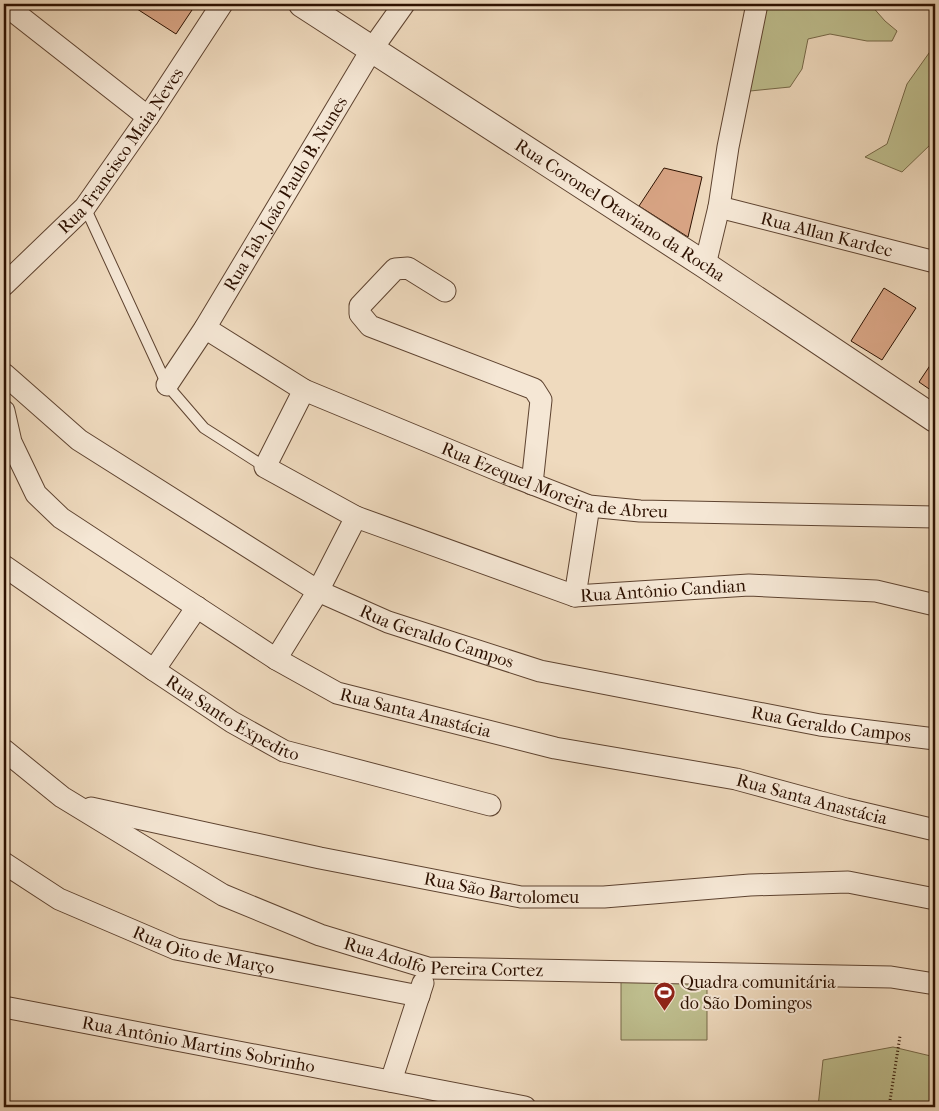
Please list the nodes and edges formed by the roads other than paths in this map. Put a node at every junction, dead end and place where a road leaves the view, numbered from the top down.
1 (4, 4) edge
2 (222, 4) edge
3 (302, 4) edge
4 (404, 4) edge
5 (757, 4) edge
6 (372, 49) junction
7 (148, 117) junction
8 (85, 207) junction
9 (719, 207) junction
10 (935, 262) edge
11 (705, 265) junction
12 (4, 285) edge
13 (445, 291) dead end
14 (205, 328) junction
15 (4, 374) edge
16 (168, 385) junction
17 (304, 390) junction
18 (4, 411) edge
19 (935, 419) edge
20 (265, 468) junction
21 (532, 484) junction
22 (588, 506) junction
23 (356, 517) junction
24 (935, 518) edge
25 (4, 566) edge
26 (318, 591) junction
27 (575, 596) junction
28 (935, 605) edge
29 (197, 607) junction
30 (276, 659) junction
31 (154, 670) junction
32 (935, 739) edge
33 (4, 750) edge
34 (74, 804) junction
35 (490, 805) dead end
36 (935, 830) edge
37 (4, 863) edge
38 (935, 899) edge
39 (428, 968) junction
40 (935, 984) edge
41 (419, 996) junction
42 (4, 1006) edge
43 (391, 1082) junction
44 (524, 1107) edge

1 - 7 street
2 - 7 street, Rua Francisco Maia Neves
3 - 6 street, Rua Coronel Otaviano da Rocha
4 - 6 street, Rua Tab. João Paulo B. Nunes
5 - 9 street
6 - 11 street, Rua Coronel Otaviano da Rocha
6 - 14 street, Rua Tab. João Paulo B. Nunes
7 - 8 street, Rua Francisco Maia Neves
8 - 12 street, Rua Francisco Maia Neves
8 - 16 lane
9 - 10 street, Rua Allan Kardec
9 - 11 street
11 - 19 street, Rua Coronel Otaviano da Rocha
13 - 21 street
14 - 16 street, Rua Tab. João Paulo B. Nunes
14 - 17 street, Rua Ezequel Moreira de Abreu
15 - 26 street, Rua Geraldo Campos
16 - 20 lane
17 - 20 street
17 - 21 street, Rua Ezequel Moreira de Abreu
18 - 29 street, Rua Santa Anastácia
20 - 23 street, Rua Antônio Candian
21 - 22 street, Rua Ezequel Moreira de Abreu
22 - 24 street, Rua Ezequel Moreira de Abreu
22 - 27 street
23 - 26 street
23 - 27 street, Rua Antônio Candian
25 - 31 street, Rua Santo Expedito
26 - 30 street
26 - 32 street, Rua Geraldo Campos
27 - 28 street, Rua Antônio Candian
29 - 30 street, Rua Santa Anastácia
29 - 31 street
30 - 36 street, Rua Santa Anastácia
31 - 35 street, Rua Santo Expedito
33 - 34 street, Rua Adolfo Pereira Cortez
34 - 38 street, Rua São Bartolomeu
34 - 39 street, Rua Adolfo Pereira Cortez
37 - 41 street, Rua Oito de Março
39 - 40 street, Rua Adolfo Pereira Cortez
39 - 41 street
41 - 43 street
42 - 43 street, Rua Antônio Martins Sobrinho
43 - 44 street, Rua Antônio Martins Sobrinho

